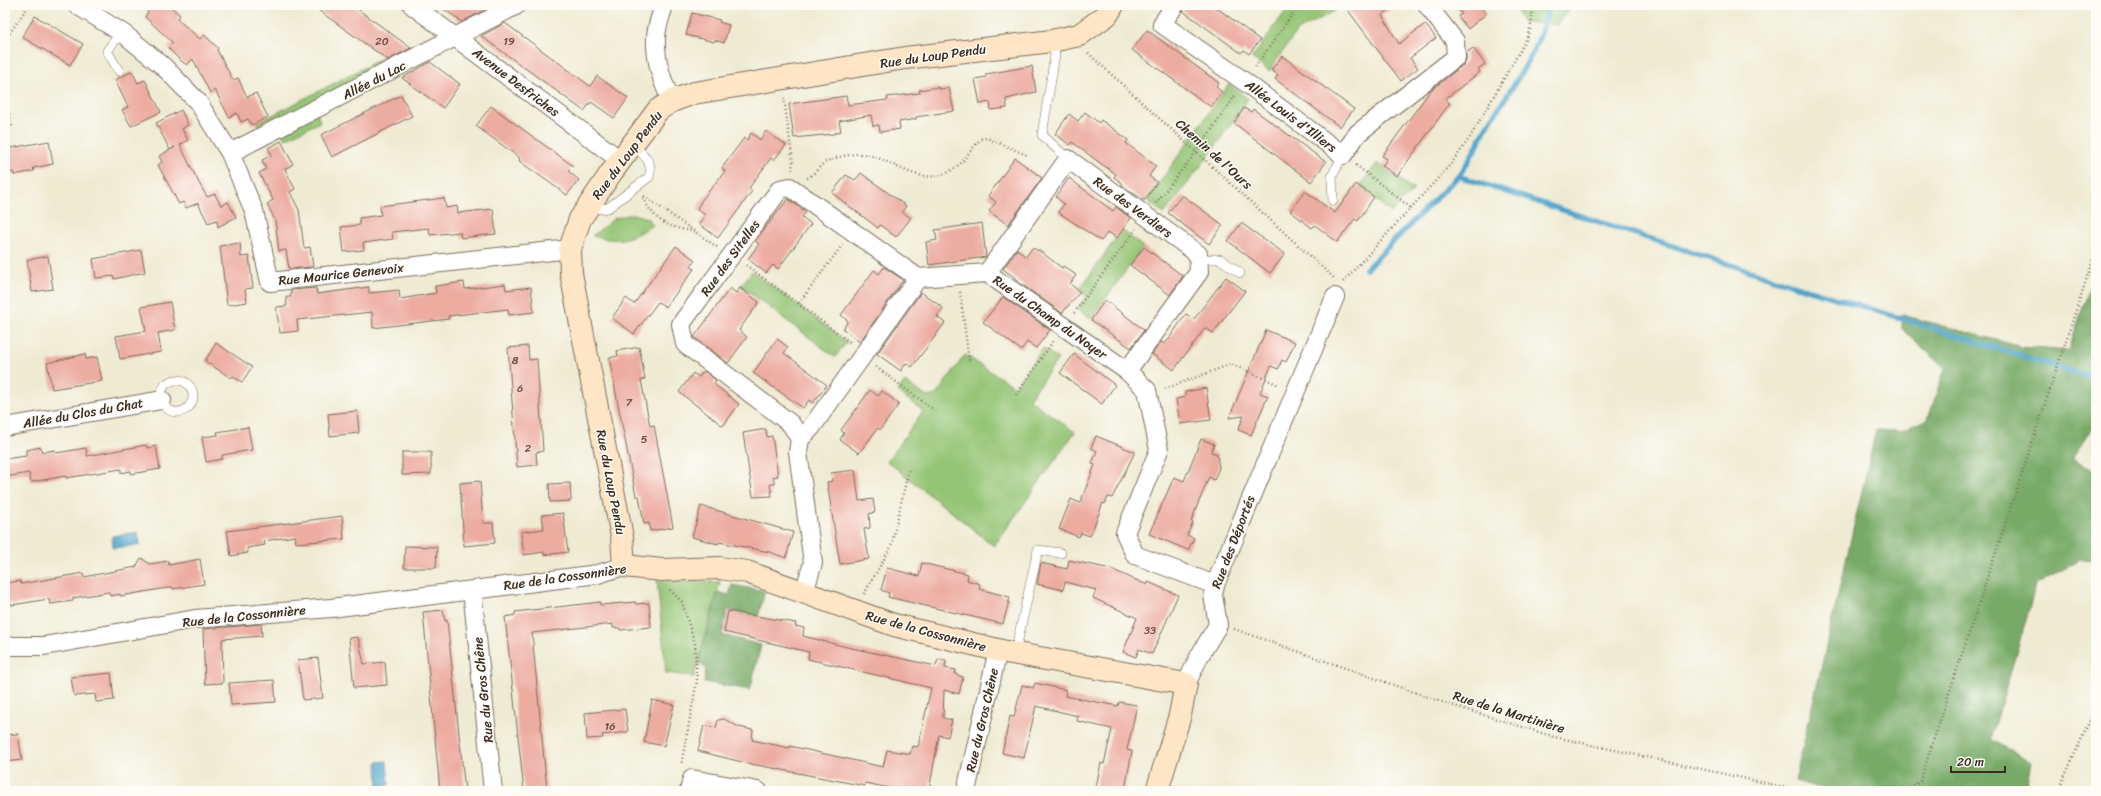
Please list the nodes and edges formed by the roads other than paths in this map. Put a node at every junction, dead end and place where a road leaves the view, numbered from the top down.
1 (77, 5) edge
2 (412, 5) edge
3 (517, 5) edge
4 (664, 5) edge
5 (1113, 5) edge
6 (1176, 5) edge
7 (1427, 5) edge
8 (121, 32) junction
9 (456, 37) junction
10 (1052, 41) junction
11 (119, 70) dead end
12 (672, 101) junction
13 (626, 152) junction
14 (230, 153) junction
15 (1343, 155) junction
16 (1068, 159) junction
17 (1333, 201) dead end
18 (589, 206) junction
19 (570, 249) junction
20 (1198, 259) junction
21 (987, 273) junction
22 (1240, 273) dead end
23 (918, 278) junction
24 (1338, 291) road end
25 (1127, 371) junction
26 (162, 400) dead end
27 (5, 427) edge
28 (800, 439) junction
29 (1061, 553) dead end
30 (624, 566) junction
31 (1215, 584) junction
32 (472, 590) junction
33 (804, 592) junction
34 (5, 646) edge
35 (1007, 652) junction
36 (1186, 684) junction
37 (691, 785) edge
38 (493, 791) edge
39 (758, 791) edge
40 (966, 791) edge
41 (1157, 791) edge

1 - 8 street, Rue Maurice Genevoix
2 - 9 street, Avenue Desfriches
3 - 9 street, Allée du Lac
4 - 12 street
5 - 10 street, Rue du Loup Pendu
6 - 15 street, Allée Louis d'Illiers
7 - 15 street, Allée Louis d'Illiers
8 - 11 lane
8 - 14 street, Rue Maurice Genevoix
9 - 13 street, Avenue Desfriches
9 - 14 street, Allée du Lac
10 - 12 street, Rue du Loup Pendu
10 - 16 lane
12 - 13 street, Rue du Loup Pendu
13 - 18 street, Rue du Loup Pendu
13 - 18 lane
14 - 19 street, Rue Maurice Genevoix
15 - 17 lane
16 - 20 street, Rue des Verdiers
16 - 21 street
18 - 19 street, Rue du Loup Pendu
19 - 30 street, Rue du Loup Pendu
20 - 22 lane
20 - 25 street
21 - 23 street, Rue du Champ du Noyer
21 - 25 street, Rue du Champ du Noyer
23 - 28 street
23 - 28 street, Rue des Sitelles
24 - 31 street, Rue des Déportés
25 - 31 street, Rue du Champ du Noyer
26 - 27 street, Allée du Clos du Chat
28 - 33 street
29 - 35 lane
30 - 32 street, Rue de la Cossonnière
30 - 33 street, Rue de la Cossonnière
31 - 36 street, Rue des Déportés
32 - 34 street, Rue de la Cossonnière
32 - 38 street, Rue du Gros Chêne
33 - 35 street, Rue de la Cossonnière
35 - 36 street, Rue de la Cossonnière
35 - 40 street, Rue du Gros Chêne
36 - 41 street
37 - 39 street

